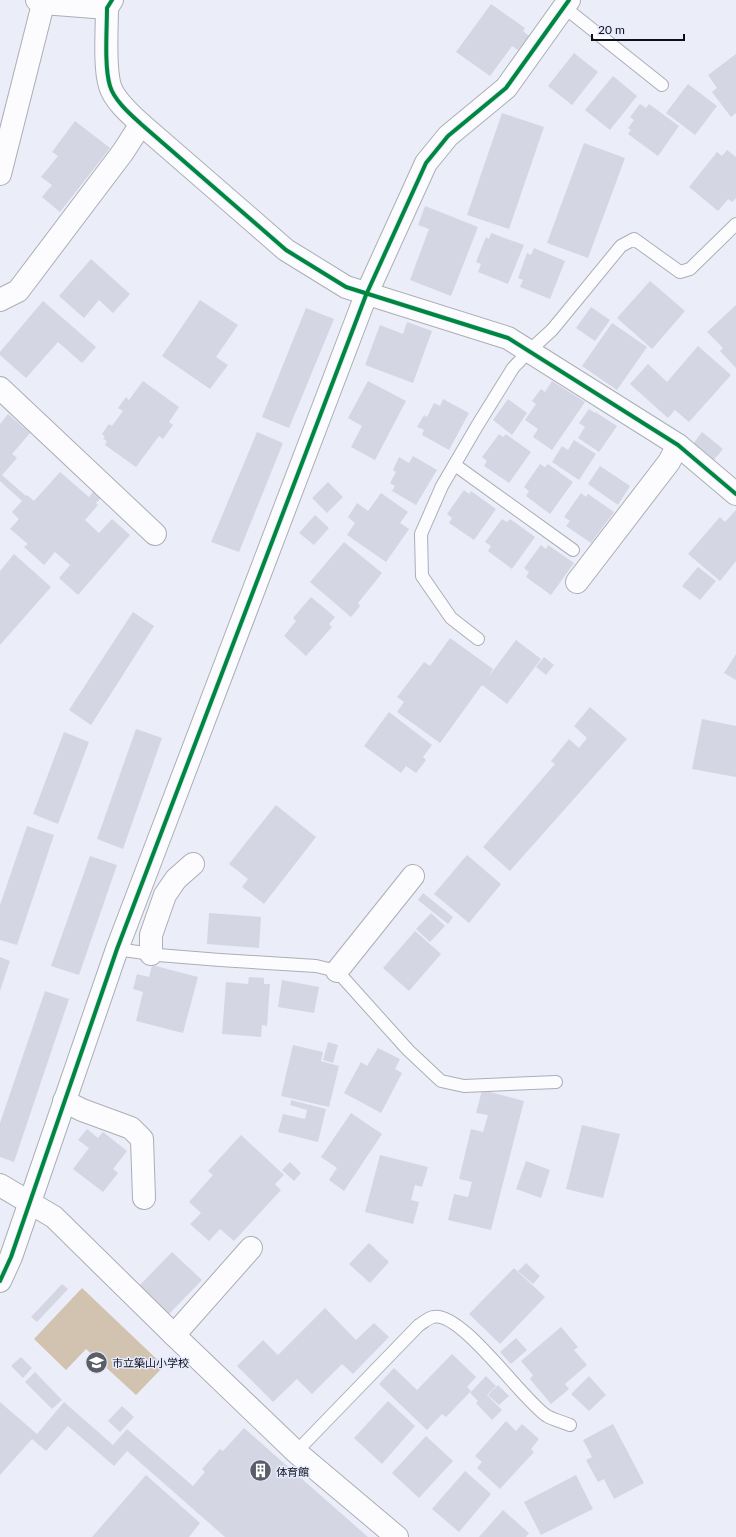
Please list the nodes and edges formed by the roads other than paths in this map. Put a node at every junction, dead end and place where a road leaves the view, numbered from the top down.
1 (42, 1) edge
2 (110, 4) edge
3 (566, 4) edge
4 (662, 85) dead end
5 (141, 124) junction
6 (0, 174) edge
7 (736, 224) edge
8 (366, 294) junction
9 (0, 300) edge
10 (529, 351) junction
11 (0, 388) edge
12 (678, 445) junction
13 (455, 465) junction
14 (736, 494) edge
15 (155, 534) dead end
16 (573, 550) dead end
17 (577, 582) dead end
18 (478, 639) dead end
19 (193, 864) dead end
20 (413, 876) dead end
21 (117, 949) junction
22 (151, 954) junction
23 (337, 971) junction
24 (556, 1082) dead end
25 (64, 1101) junction
26 (0, 1185) edge
27 (144, 1198) dead end
28 (30, 1201) junction
29 (250, 1248) dead end
30 (0, 1281) edge
31 (174, 1336) junction
32 (570, 1425) dead end
33 (296, 1452) junction
34 (397, 1537) edge

1 - 2 street
1 - 6 street
2 - 5 street
3 - 4 lane
3 - 8 street
5 - 8 street
5 - 9 street
7 - 10 lane
8 - 10 street
8 - 21 street
10 - 12 street
10 - 13 lane
11 - 15 street
12 - 14 street
12 - 17 street
13 - 16 lane
13 - 18 lane
19 - 22 street
20 - 23 street
21 - 22 lane
21 - 25 street
22 - 23 lane
23 - 24 lane
25 - 27 street
25 - 28 street
26 - 28 street
28 - 30 street
28 - 31 street
29 - 31 street
31 - 33 street
32 - 33 lane
33 - 34 street

